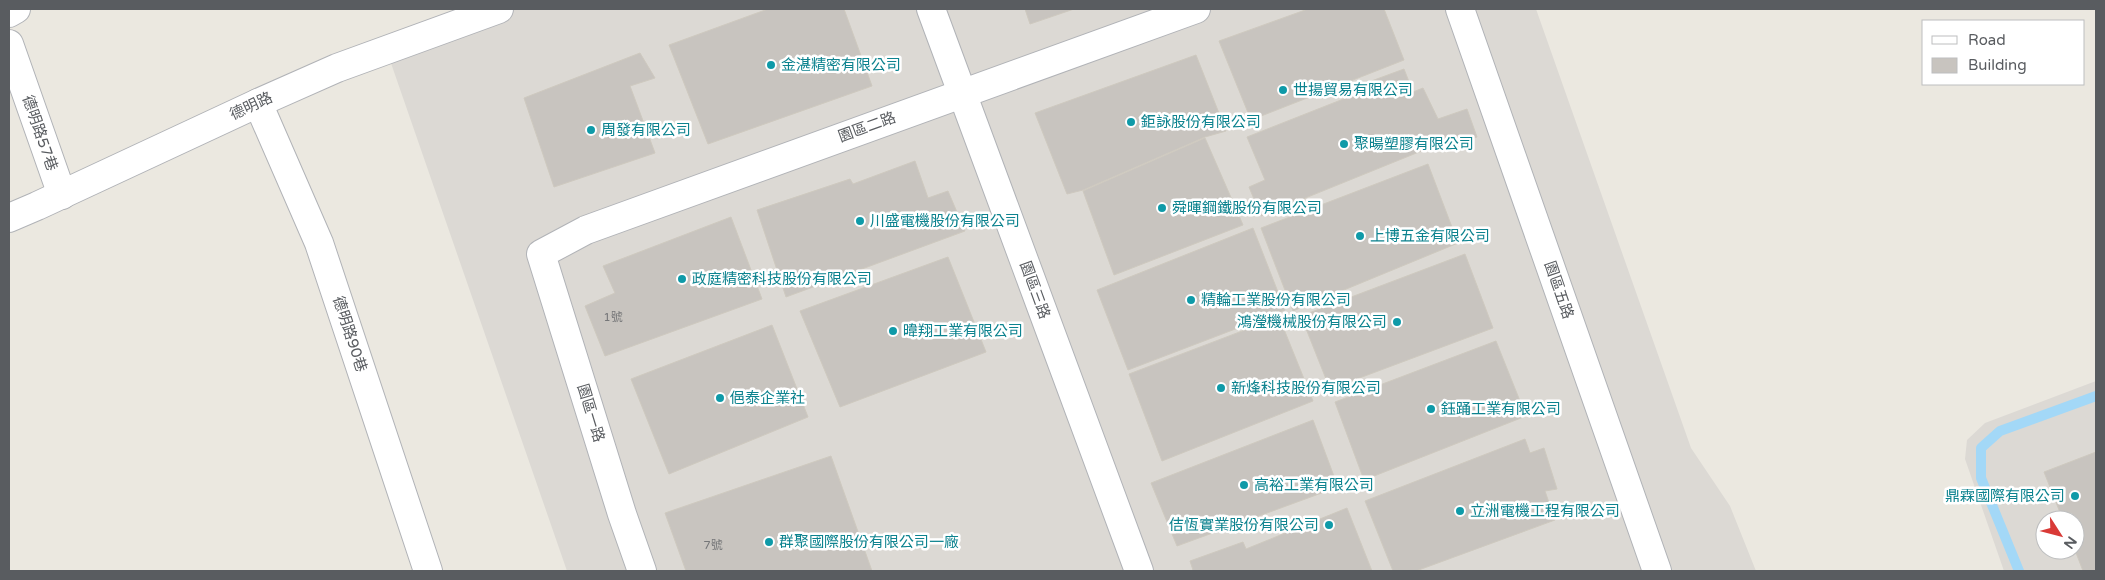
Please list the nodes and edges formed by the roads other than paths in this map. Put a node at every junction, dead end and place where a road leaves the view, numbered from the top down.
1 (16, 9) edge
2 (499, 9) edge
3 (931, 9) edge
4 (1196, 9) edge
5 (1460, 9) edge
6 (9, 13) edge
7 (9, 44) edge
8 (962, 92) junction
9 (258, 103) junction
10 (62, 195) junction
11 (9, 218) edge
12 (541, 254) joint
13 (428, 571) edge
14 (642, 571) edge
15 (1139, 571) edge
16 (1657, 571) edge

1 - 6 street
2 - 9 street, 德明路
3 - 8 street, 園區三路
4 - 8 street, 園區二路
5 - 16 street, 園區五路
7 - 10 street, 德明路57巷
8 - 12 street, 園區二路
8 - 15 street, 園區三路
9 - 10 street, 德明路
9 - 13 street, 德明路90巷
10 - 11 street, 德明路
12 - 14 street, 園區一路

